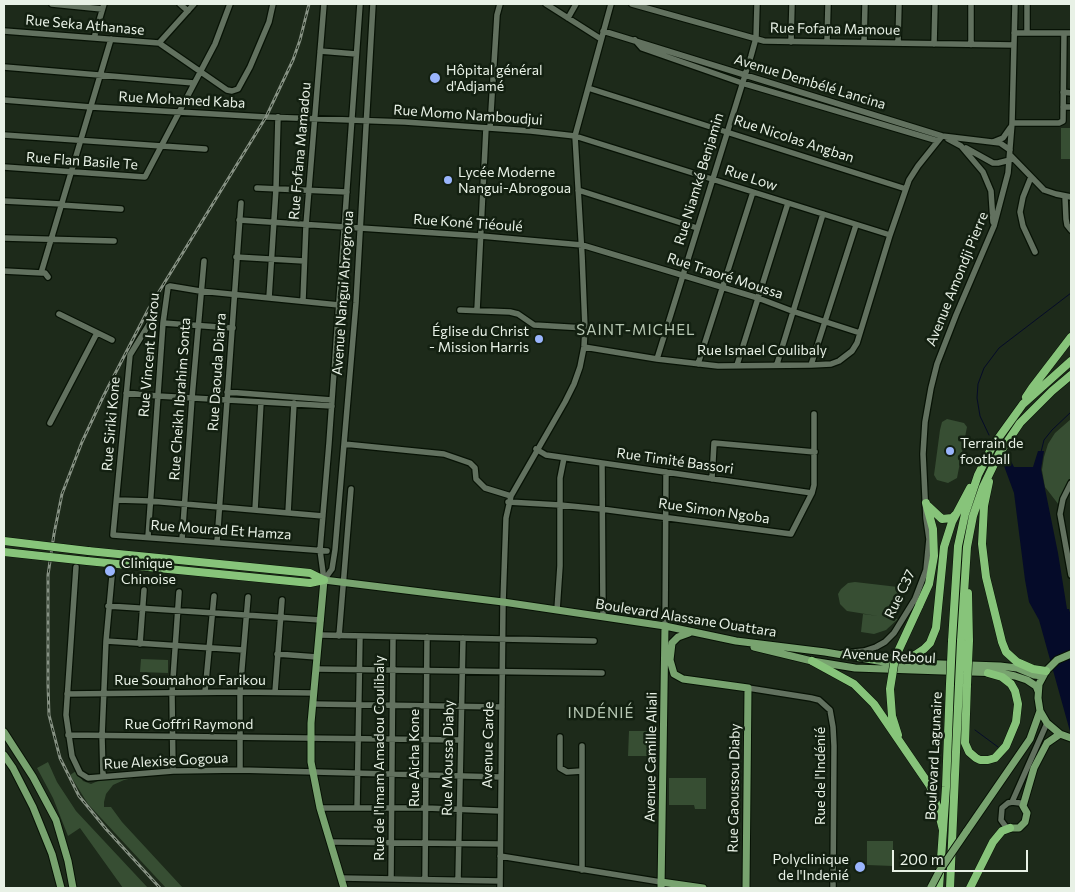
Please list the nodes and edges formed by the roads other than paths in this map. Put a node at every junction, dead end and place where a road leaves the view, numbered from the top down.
1 (52, 4) edge
2 (180, 4) edge
3 (194, 4) edge
4 (230, 4) edge
5 (273, 4) edge
6 (324, 4) edge
7 (360, 4) edge
8 (373, 4) edge
9 (500, 4) edge
10 (546, 4) edge
11 (576, 4) edge
12 (611, 4) edge
13 (632, 4) edge
14 (756, 4) edge
15 (792, 4) edge
16 (828, 4) edge
17 (865, 4) edge
18 (899, 4) edge
19 (935, 4) edge
20 (971, 4) edge
21 (1015, 4) edge
22 (1027, 4) edge
23 (103, 6) edge
24 (188, 11) junction
25 (568, 18) junction
26 (4, 31) edge
27 (603, 31) junction
28 (1014, 33) junction
29 (1027, 33) junction
30 (1064, 33) junction
31 (1071, 33) edge
32 (94, 38) junction
33 (756, 38) junction
34 (111, 39) junction
35 (601, 39) junction
36 (635, 40) junction
37 (827, 41) junction
38 (791, 42) junction
39 (864, 42) junction
40 (159, 43) junction
41 (898, 43) junction
42 (934, 44) junction
43 (971, 45) junction
44 (1014, 46) junction
45 (320, 52) junction
46 (356, 54) junction
47 (4, 67) edge
48 (201, 71) junction
49 (101, 74) junction
50 (745, 76) junction
51 (194, 83) junction
52 (742, 83) junction
53 (588, 88) junction
54 (1063, 92) junction
55 (1071, 93) edge
56 (4, 100) edge
57 (90, 107) junction
58 (1063, 107) junction
59 (1071, 107) edge
60 (180, 112) junction
61 (278, 117) junction
62 (315, 118) junction
63 (352, 120) junction
64 (363, 120) junction
65 (1012, 123) junction
66 (488, 128) junction
67 (727, 131) junction
68 (4, 134) edge
69 (575, 136) junction
70 (942, 136) junction
71 (81, 139) junction
72 (938, 142) junction
73 (990, 142) junction
74 (163, 146) junction
75 (962, 146) junction
76 (205, 149) dead end
77 (1010, 155) junction
78 (4, 167) edge
79 (70, 173) junction
80 (1031, 177) junction
81 (712, 179) junction
82 (257, 188) dead end
83 (276, 189) junction
84 (310, 189) junction
85 (906, 189) junction
86 (578, 190) junction
87 (347, 192) junction
88 (753, 192) junction
89 (1068, 197) edge
90 (4, 201) edge
91 (788, 203) junction
92 (240, 204) dead end
93 (61, 205) junction
94 (120, 209) dead end
95 (823, 214) junction
96 (239, 220) junction
97 (273, 223) junction
98 (306, 225) junction
99 (856, 225) junction
100 (994, 226) junction
101 (344, 228) junction
102 (356, 228) junction
103 (697, 228) junction
104 (1071, 230) edge
105 (890, 235) junction
106 (481, 236) junction
107 (4, 238) edge
108 (51, 239) junction
109 (114, 241) dead end
110 (582, 245) junction
111 (1035, 252) dead end
112 (236, 257) junction
113 (271, 259) junction
114 (204, 261) dead end
115 (304, 261) junction
116 (4, 270) edge
117 (41, 273) junction
118 (683, 274) junction
119 (48, 277) dead end
120 (723, 287) junction
121 (200, 291) junction
122 (235, 295) junction
123 (269, 298) junction
124 (758, 298) junction
125 (303, 300) junction
126 (339, 305) junction
127 (460, 310) dead end
128 (477, 310) junction
129 (792, 311) junction
130 (59, 314) dead end
131 (151, 321) dead end
132 (824, 321) junction
133 (163, 323) junction
134 (197, 326) junction
135 (233, 328) junction
136 (585, 328) junction
137 (97, 333) junction
138 (860, 333) junction
139 (1071, 337) edge
140 (112, 340) dead end
141 (584, 348) junction
142 (656, 359) junction
143 (1071, 361) edge
144 (698, 364) junction
145 (776, 364) junction
146 (737, 365) junction
147 (811, 365) junction
148 (1071, 375) edge
149 (228, 392) junction
150 (126, 393) junction
151 (158, 396) junction
152 (192, 398) junction
153 (227, 399) junction
154 (262, 402) junction
155 (294, 403) junction
156 (332, 403) junction
157 (1023, 404) junction
158 (814, 414) dead end
159 (50, 423) dead end
160 (344, 444) junction
161 (536, 449) junction
162 (815, 452) junction
163 (564, 458) junction
164 (602, 463) junction
165 (992, 468) junction
166 (666, 472) junction
167 (978, 475) junction
168 (712, 479) junction
169 (1071, 483) edge
170 (351, 490) dead end
171 (812, 493) junction
172 (511, 496) junction
173 (117, 500) junction
174 (150, 501) junction
175 (508, 502) junction
176 (926, 503) junction
177 (185, 504) junction
178 (560, 505) junction
179 (219, 507) junction
180 (602, 509) junction
181 (254, 510) junction
182 (288, 513) junction
183 (955, 515) junction
184 (323, 516) junction
185 (665, 517) junction
186 (113, 535) joint
187 (148, 537) junction
188 (182, 540) junction
189 (4, 541) edge
190 (217, 542) junction
191 (320, 550) junction
192 (327, 551) dead end
193 (4, 552) edge
194 (76, 567) dead end
195 (1071, 574) edge
196 (112, 576) dead end
197 (324, 580) junction
198 (343, 581) junction
199 (144, 590) dead end
200 (178, 592) dead end
201 (214, 596) dead end
202 (248, 597) dead end
203 (282, 600) dead end
204 (502, 602) junction
205 (108, 606) junction
206 (142, 608) junction
207 (557, 610) junction
208 (177, 611) junction
209 (212, 613) junction
210 (246, 616) junction
211 (603, 617) junction
212 (280, 618) junction
213 (321, 620) junction
214 (665, 626) junction
215 (694, 632) junction
216 (320, 635) junction
217 (339, 636) junction
218 (393, 637) junction
219 (428, 637) junction
220 (360, 638) junction
221 (463, 638) junction
222 (502, 638) junction
223 (106, 641) junction
224 (594, 641) dead end
225 (736, 642) junction
226 (140, 644) junction
227 (175, 646) junction
228 (209, 648) junction
229 (243, 650) junction
230 (277, 654) junction
231 (838, 654) junction
232 (1071, 654) edge
233 (317, 657) junction
234 (870, 659) junction
235 (812, 661) junction
236 (316, 670) junction
237 (358, 671) junction
238 (393, 671) junction
239 (1046, 671) junction
240 (428, 672) junction
241 (462, 672) junction
242 (502, 672) junction
243 (602, 673) dead end
244 (988, 673) junction
245 (675, 674) junction
246 (963, 684) junction
247 (748, 688) junction
248 (665, 690) junction
249 (1038, 691) junction
250 (205, 692) junction
251 (240, 692) junction
252 (275, 692) junction
253 (103, 693) junction
254 (172, 693) junction
255 (314, 693) junction
256 (67, 694) junction
257 (313, 704) junction
258 (358, 704) junction
259 (393, 706) junction
260 (426, 706) junction
261 (461, 707) junction
262 (502, 707) junction
263 (1040, 711) junction
264 (1047, 723) junction
265 (4, 732) edge
266 (68, 734) junction
267 (102, 736) junction
268 (171, 736) junction
269 (239, 736) junction
270 (1066, 736) edge
271 (560, 737) dead end
272 (311, 738) junction
273 (357, 738) junction
274 (392, 740) junction
275 (426, 740) junction
276 (461, 740) junction
277 (582, 746) dead end
278 (906, 753) junction
279 (4, 755) edge
280 (240, 770) junction
281 (172, 771) junction
282 (582, 771) junction
283 (313, 772) junction
284 (356, 773) junction
285 (391, 774) junction
286 (426, 774) junction
287 (460, 775) junction
288 (103, 776) junction
289 (500, 777) junction
290 (1012, 802) junction
291 (1023, 806) junction
292 (320, 808) junction
293 (357, 808) junction
294 (392, 808) junction
295 (426, 808) junction
296 (460, 809) junction
297 (500, 811) junction
298 (1010, 828) junction
299 (943, 830) junction
300 (330, 842) junction
301 (391, 842) junction
302 (426, 842) junction
303 (460, 843) junction
304 (500, 844) junction
305 (500, 856) junction
306 (68, 861) junction
307 (582, 870) junction
308 (341, 878) junction
309 (391, 879) junction
310 (426, 879) junction
311 (458, 880) junction
312 (500, 881) junction
313 (661, 885) edge
314 (682, 885) junction
315 (60, 886) edge
316 (73, 888) edge
317 (78, 888) edge
318 (344, 888) edge
319 (500, 888) edge
320 (674, 888) edge
321 (703, 888) edge
322 (746, 888) edge
323 (833, 888) edge
324 (930, 888) edge
325 (939, 888) edge
326 (950, 888) edge
327 (970, 888) edge

1 - 23 street
2 - 24 street
3 - 24 street
4 - 48 street, Rue Flan Basile Te
5 - 48 street, Rue Seka Athanase
6 - 45 street, Rue Fofana Mamadou
7 - 46 street, Avenue Nangui Abrogroua
8 - 64 street, Avenue Nangui Abrogroua
9 - 66 street
10 - 25 street
11 - 25 street
12 - 27 street
13 - 33 street, Rue Fofana Mamoue
14 - 33 street, Rue Niamké Benjamin
15 - 38 street
16 - 37 street
17 - 39 street
18 - 41 street
19 - 42 street
20 - 43 street
21 - 28 street, Avenue Amondji Pierre
22 - 29 street
23 - 32 street
24 - 40 street
25 - 35 street
26 - 32 street, Rue Seka Athanase
27 - 35 street
27 - 36 street, Avenue Dembélé Lancina
28 - 29 street
28 - 44 street, Avenue Amondji Pierre
29 - 30 street
30 - 31 street
30 - 54 street
32 - 34 street, Rue Seka Athanase
33 - 38 street, Rue Fofana Mamoue
33 - 50 street, Rue Niamké Benjamin
34 - 40 street, Rue Seka Athanase
34 - 49 street
35 - 53 street
36 - 50 street, Avenue Dembélé Lancina
36 - 52 street
37 - 38 street, Rue Fofana Mamoue
37 - 39 street, Rue Fofana Mamoue
39 - 41 street, Rue Fofana Mamoue
40 - 48 street, Rue Seka Athanase
41 - 42 street, Rue Fofana Mamoue
42 - 43 street, Rue Fofana Mamoue
43 - 44 street, Rue Fofana Mamoue
44 - 65 street, Avenue Amondji Pierre
45 - 46 street
45 - 62 street, Rue Fofana Mamadou
46 - 63 street, Avenue Nangui Abrogroua
47 - 49 street
48 - 51 street, Rue Flan Basile Te
49 - 51 street
49 - 57 street
50 - 52 street, Rue Niamké Benjamin
50 - 70 street, Avenue Dembélé Lancina
51 - 60 street, Rue Flan Basile Te
52 - 67 street, Rue Niamké Benjamin
52 - 72 street
53 - 67 street, Rue Nicolas Angban
53 - 69 street
54 - 55 street
54 - 58 street
56 - 57 street, Rue Mohamed Kaba
57 - 60 street, Rue Mohamed Kaba
57 - 71 street
58 - 59 street
58 - 65 street
60 - 61 street, Rue Mohamed Kaba
60 - 74 street, Rue Flan Basile Te
61 - 62 street, Rue Mohamed Kaba
61 - 83 street
62 - 63 street, Rue Mohamed Kaba
62 - 84 street, Rue Fofana Mamadou
63 - 64 street, Rue Mohamed Kaba
63 - 87 street, Avenue Nangui Abrogroua
64 - 66 street, Rue Momo Namboudjui
64 - 102 street, Avenue Nangui Abrogroua
65 - 73 street
65 - 77 street, Avenue Amondji Pierre
66 - 69 street, Rue Momo Namboudjui
66 - 106 street
67 - 81 street, Rue Niamké Benjamin
67 - 85 street, Rue Nicolas Angban
68 - 71 street
69 - 81 street, Rue Low
69 - 86 street
70 - 72 street, Rue Ismael Coulibaly
70 - 73 street, Avenue Dembélé Lancina
70 - 75 street
71 - 74 street
71 - 79 street
72 - 85 street, Rue Ismael Coulibaly
73 - 77 street, Avenue Dembélé Lancina
74 - 76 street
74 - 79 street, Rue Flan Basile Te
75 - 77 street
75 - 100 street
77 - 80 street
77 - 100 street, Avenue Amondji Pierre
78 - 79 street, Rue Flan Basile Te
79 - 93 street
80 - 89 street
80 - 111 street
81 - 88 street, Rue Low
81 - 103 street, Rue Niamké Benjamin
82 - 83 street
83 - 84 street
83 - 97 street
84 - 87 street
84 - 98 street, Rue Fofana Mamadou
85 - 105 street, Rue Ismael Coulibaly
86 - 103 street
86 - 110 street
87 - 101 street, Avenue Nangui Abrogroua
88 - 91 street, Rue Low
88 - 120 street
89 - 104 street
90 - 93 street
91 - 95 street, Rue Low
91 - 124 street
92 - 96 street, Rue Daouda Diarra
93 - 94 street
93 - 108 street
95 - 99 street, Rue Low
95 - 129 street
96 - 97 street, Rue Koné Tiéoulé
96 - 112 street, Rue Daouda Diarra
97 - 98 street, Rue Koné Tiéoulé
97 - 113 street
98 - 101 street, Rue Koné Tiéoulé
98 - 115 street, Rue Fofana Mamadou
99 - 105 street, Rue Low
99 - 132 street
100 - 176 street, Avenue Amondji Pierre
101 - 102 street, Rue Koné Tiéoulé
101 - 126 street, Avenue Nangui Abrogroua
102 - 106 street, Rue Koné Tiéoulé
102 - 160 street, Avenue Nangui Abrogroua
103 - 118 street, Rue Niamké Benjamin
105 - 138 street, Rue Ismael Coulibaly
106 - 110 street, Rue Koné Tiéoulé
106 - 128 street
107 - 108 street
108 - 109 street
108 - 117 street
110 - 118 street, Rue Traoré Moussa
110 - 136 street
112 - 113 street
112 - 122 street, Rue Daouda Diarra
113 - 115 street
113 - 123 street
114 - 121 street, Rue Cheikh Ibrahim Sonta
115 - 125 street, Rue Fofana Mamadou
116 - 117 street
117 - 119 street
118 - 120 street, Rue Traoré Moussa
118 - 142 street, Rue Niamké Benjamin
120 - 124 street, Rue Traoré Moussa
120 - 144 street
121 - 122 street, Rue Vincent Lokrou
121 - 133 street, Rue Vincent Lokrou
121 - 134 street, Rue Cheikh Ibrahim Sonta
122 - 123 street, Rue Vincent Lokrou
122 - 135 street, Rue Daouda Diarra
123 - 125 street, Rue Vincent Lokrou
124 - 129 street, Rue Traoré Moussa
124 - 146 street
125 - 126 street, Rue Vincent Lokrou
126 - 156 street, Avenue Nangui Abrogroua
127 - 128 street
128 - 136 street
129 - 132 street, Rue Traoré Moussa
129 - 145 street
130 - 137 street
131 - 150 street, Rue Siriki Kone
132 - 138 street, Rue Traoré Moussa
132 - 147 street
133 - 134 street
133 - 151 street, Rue Vincent Lokrou
134 - 135 street
134 - 152 street, Rue Cheikh Ibrahim Sonta
135 - 149 street, Rue Daouda Diarra
136 - 141 street
137 - 140 street
137 - 159 street
138 - 147 street, Rue Ismael Coulibaly
139 - 157 highway
141 - 142 street, Rue Ismael Coulibaly
141 - 161 street
142 - 144 street, Rue Ismael Coulibaly
143 - 157 highway
144 - 146 street, Rue Ismael Coulibaly
145 - 146 street, Rue Ismael Coulibaly
145 - 147 street, Rue Ismael Coulibaly
148 - 165 highway
149 - 153 street, Rue Daouda Diarra
149 - 156 street
150 - 151 street
150 - 173 street, Rue Siriki Kone
151 - 152 street
151 - 174 street, Rue Vincent Lokrou
152 - 153 street
152 - 177 street, Rue Cheikh Ibrahim Sonta
153 - 154 street
153 - 179 street, Rue Daouda Diarra
154 - 155 street
154 - 181 street
155 - 156 street
155 - 182 street
156 - 184 street, Avenue Nangui Abrogroua
157 - 167 highway
158 - 162 street, Rue Simon Ngoba
160 - 172 street
160 - 197 street, Avenue Nangui Abrogroua
161 - 163 street, Rue Timité Bassori
161 - 172 street
162 - 168 street
162 - 171 street, Rue Simon Ngoba
163 - 164 street, Rue Timité Bassori
163 - 178 street
164 - 166 street, Rue Timité Bassori
164 - 180 street
165 - 239 highway
165 - 246 highway, bridge
166 - 168 street, Rue Timité Bassori
166 - 185 street
167 - 183 highway
167 - 299 highway, Boulevard Lagunaire, bridge
168 - 171 street, Rue Timité Bassori
169 - 195 street
170 - 198 street
171 - 185 street, Rue Simon Ngoba
172 - 175 street
173 - 174 street
173 - 186 street, Rue Siriki Kone
174 - 177 street
174 - 187 street, Rue Vincent Lokrou
175 - 178 street, Rue Simon Ngoba
175 - 204 street, Avenue Carde
176 - 183 highway
176 - 231 street, Rue C37
176 - 278 highway, bridge
177 - 179 street
177 - 188 street, Rue Cheikh Ibrahim Sonta
178 - 180 street, Rue Simon Ngoba
178 - 207 street
179 - 181 street
179 - 190 street, Rue Daouda Diarra
180 - 185 street, Rue Simon Ngoba
180 - 211 street
181 - 182 street
182 - 184 street
183 - 234 highway
184 - 191 street, Avenue Nangui Abrogroua
185 - 214 street
186 - 187 street, Rue Mourad Et Hamza
187 - 188 street, Rue Mourad Et Hamza
188 - 190 street, Rue Mourad Et Hamza
189 - 197 highway, bridge
190 - 191 street, Rue Mourad Et Hamza
191 - 192 street, Rue Mourad Et Hamza
191 - 197 street, Avenue Nangui Abrogroua
193 - 197 highway, bridge
194 - 256 street, Rue Alexise Gogoua
196 - 205 street
197 - 198 main road, Boulevard Alassane Ouattara
197 - 213 main road, Avenue Nangui Abrogroua
198 - 204 main road, Boulevard Alassane Ouattara
198 - 217 street
199 - 206 street
200 - 208 street
201 - 209 street
202 - 210 street
203 - 212 street
204 - 207 main road, Boulevard Alassane Ouattara
204 - 222 street, Avenue Carde
205 - 206 street
205 - 223 street
206 - 208 street
206 - 226 street
207 - 211 main road, Boulevard Alassane Ouattara
208 - 209 street
208 - 227 street
209 - 210 street
209 - 228 street
210 - 212 street
210 - 229 street
211 - 214 main road, Boulevard Alassane Ouattara
212 - 213 street
212 - 230 street
213 - 216 main road, Avenue Nangui Abrogroua
214 - 215 main road, Boulevard Alassane Ouattara
214 - 248 main road, Avenue Camille Aliali
215 - 225 main road, Boulevard Alassane Ouattara
215 - 245 main road
216 - 217 street
216 - 233 main road, Avenue Nangui Abrogroua
217 - 220 street
218 - 219 street
218 - 220 street
218 - 238 street, Rue de l'Imam Amadou Coulibaly
219 - 221 street
219 - 240 street, Rue Aicha Kone
220 - 237 street
221 - 222 street
221 - 241 street, Rue Moussa Diaby
222 - 224 street
222 - 242 street, Avenue Carde
223 - 226 street
223 - 253 street
225 - 231 main road, Boulevard Alassane Ouattara
225 - 235 main road, Avenue Reboul
226 - 227 street
227 - 228 street
227 - 254 street
228 - 229 street
228 - 250 street
229 - 251 street
230 - 233 street
230 - 252 street
231 - 234 main road, Boulevard Alassane Ouattara
232 - 239 main road
233 - 236 main road, Avenue Nangui Abrogroua
234 - 239 main road, Boulevard Alassane Ouattara
235 - 244 main road, Avenue Reboul
235 - 278 highway
236 - 237 street
236 - 255 main road, Avenue Nangui Abrogroua
237 - 238 street
237 - 258 street
238 - 240 street
238 - 259 street, Rue de l'Imam Amadou Coulibaly
239 - 249 main road
240 - 241 street
240 - 260 street, Rue Aicha Kone
241 - 242 street
241 - 261 street, Rue Moussa Diaby
242 - 243 street
242 - 262 street, Avenue Carde
244 - 246 highway
244 - 249 main road, Avenue Reboul
245 - 247 main road, Rue de l'Indénié
245 - 248 main road
246 - 326 highway, Boulevard Lagunaire
247 - 322 main road, Rue Gaoussou Diaby
247 - 323 street, Rue de l'Indénié
248 - 313 main road, Avenue Camille Aliali
249 - 263 main road
250 - 251 street, Rue Soumahoro Farikou
250 - 254 street, Rue Soumahoro Farikou
251 - 252 street, Rue Soumahoro Farikou
251 - 269 street
252 - 255 street, Rue Soumahoro Farikou
253 - 254 street, Rue Soumahoro Farikou
253 - 256 street, Rue Soumahoro Farikou
253 - 267 street
254 - 268 street
255 - 257 main road, Avenue Nangui Abrogroua
256 - 266 street, Rue Alexise Gogoua
257 - 258 street
257 - 272 main road, Avenue Nangui Abrogroua
258 - 259 street
258 - 273 street
259 - 260 street
259 - 274 street, Rue de l'Imam Amadou Coulibaly
260 - 261 street
260 - 275 street, Rue Aicha Kone
261 - 262 street
261 - 276 street, Rue Moussa Diaby
262 - 289 street, Avenue Carde
263 - 264 main road
263 - 324 main road, bridge
264 - 270 main road
264 - 290 street
265 - 306 main road
266 - 267 street, Rue Goffri Raymond
266 - 288 street, Rue Alexise Gogoua
267 - 268 street, Rue Goffri Raymond
267 - 288 street
268 - 269 street, Rue Goffri Raymond
268 - 281 street
269 - 272 street, Rue Goffri Raymond
269 - 280 street
270 - 291 main road
271 - 282 street
272 - 273 street, Rue Goffri Raymond
272 - 283 main road, Avenue Nangui Abrogroua
273 - 274 street, Rue Goffri Raymond
273 - 284 street
274 - 275 street, Rue Goffri Raymond
274 - 285 street, Rue de l'Imam Amadou Coulibaly
275 - 276 street, Rue Goffri Raymond
275 - 286 street, Rue Aicha Kone
276 - 287 street, Rue Moussa Diaby
277 - 282 street
278 - 299 highway
279 - 315 main road
280 - 281 street, Rue Alexise Gogoua
280 - 283 street, Rue Alexise Gogoua
281 - 288 street, Rue Alexise Gogoua
282 - 307 street
283 - 284 street, Rue Alexise Gogoua
283 - 292 main road, Avenue Nangui Abrogroua
284 - 285 street, Rue Alexise Gogoua
284 - 293 street
285 - 286 street, Rue Alexise Gogoua
285 - 294 street, Rue de l'Imam Amadou Coulibaly
286 - 287 street, Rue Alexise Gogoua
286 - 295 street, Rue Aicha Kone
287 - 289 street, Rue Alexise Gogoua
287 - 296 street, Rue Moussa Diaby
289 - 297 street, Avenue Carde
290 - 291 street
290 - 298 street
291 - 298 main road
292 - 293 street
292 - 300 main road, Avenue Nangui Abrogroua
293 - 294 street
294 - 295 street
294 - 301 street, Rue de l'Imam Amadou Coulibaly
295 - 296 street
295 - 302 street, Rue Aicha Kone
296 - 297 street
296 - 303 street, Rue Moussa Diaby
297 - 304 street, Avenue Carde
298 - 327 highway
299 - 325 highway, Boulevard Lagunaire
300 - 301 street
300 - 308 main road, Avenue Nangui Abrogroua
301 - 302 street
301 - 309 street, Rue de l'Imam Amadou Coulibaly
302 - 303 street
302 - 310 street, Rue Aicha Kone
303 - 304 street
303 - 311 street, Rue Moussa Diaby
304 - 305 street, Avenue Carde
305 - 307 street
305 - 312 street, Avenue Carde
306 - 316 main road
306 - 317 main road
307 - 313 street
308 - 309 street
308 - 318 main road, Avenue Nangui Abrogroua
309 - 310 street
310 - 311 street
311 - 312 street
312 - 319 street, Avenue Carde
313 - 314 main road
314 - 320 main road
314 - 321 main road

